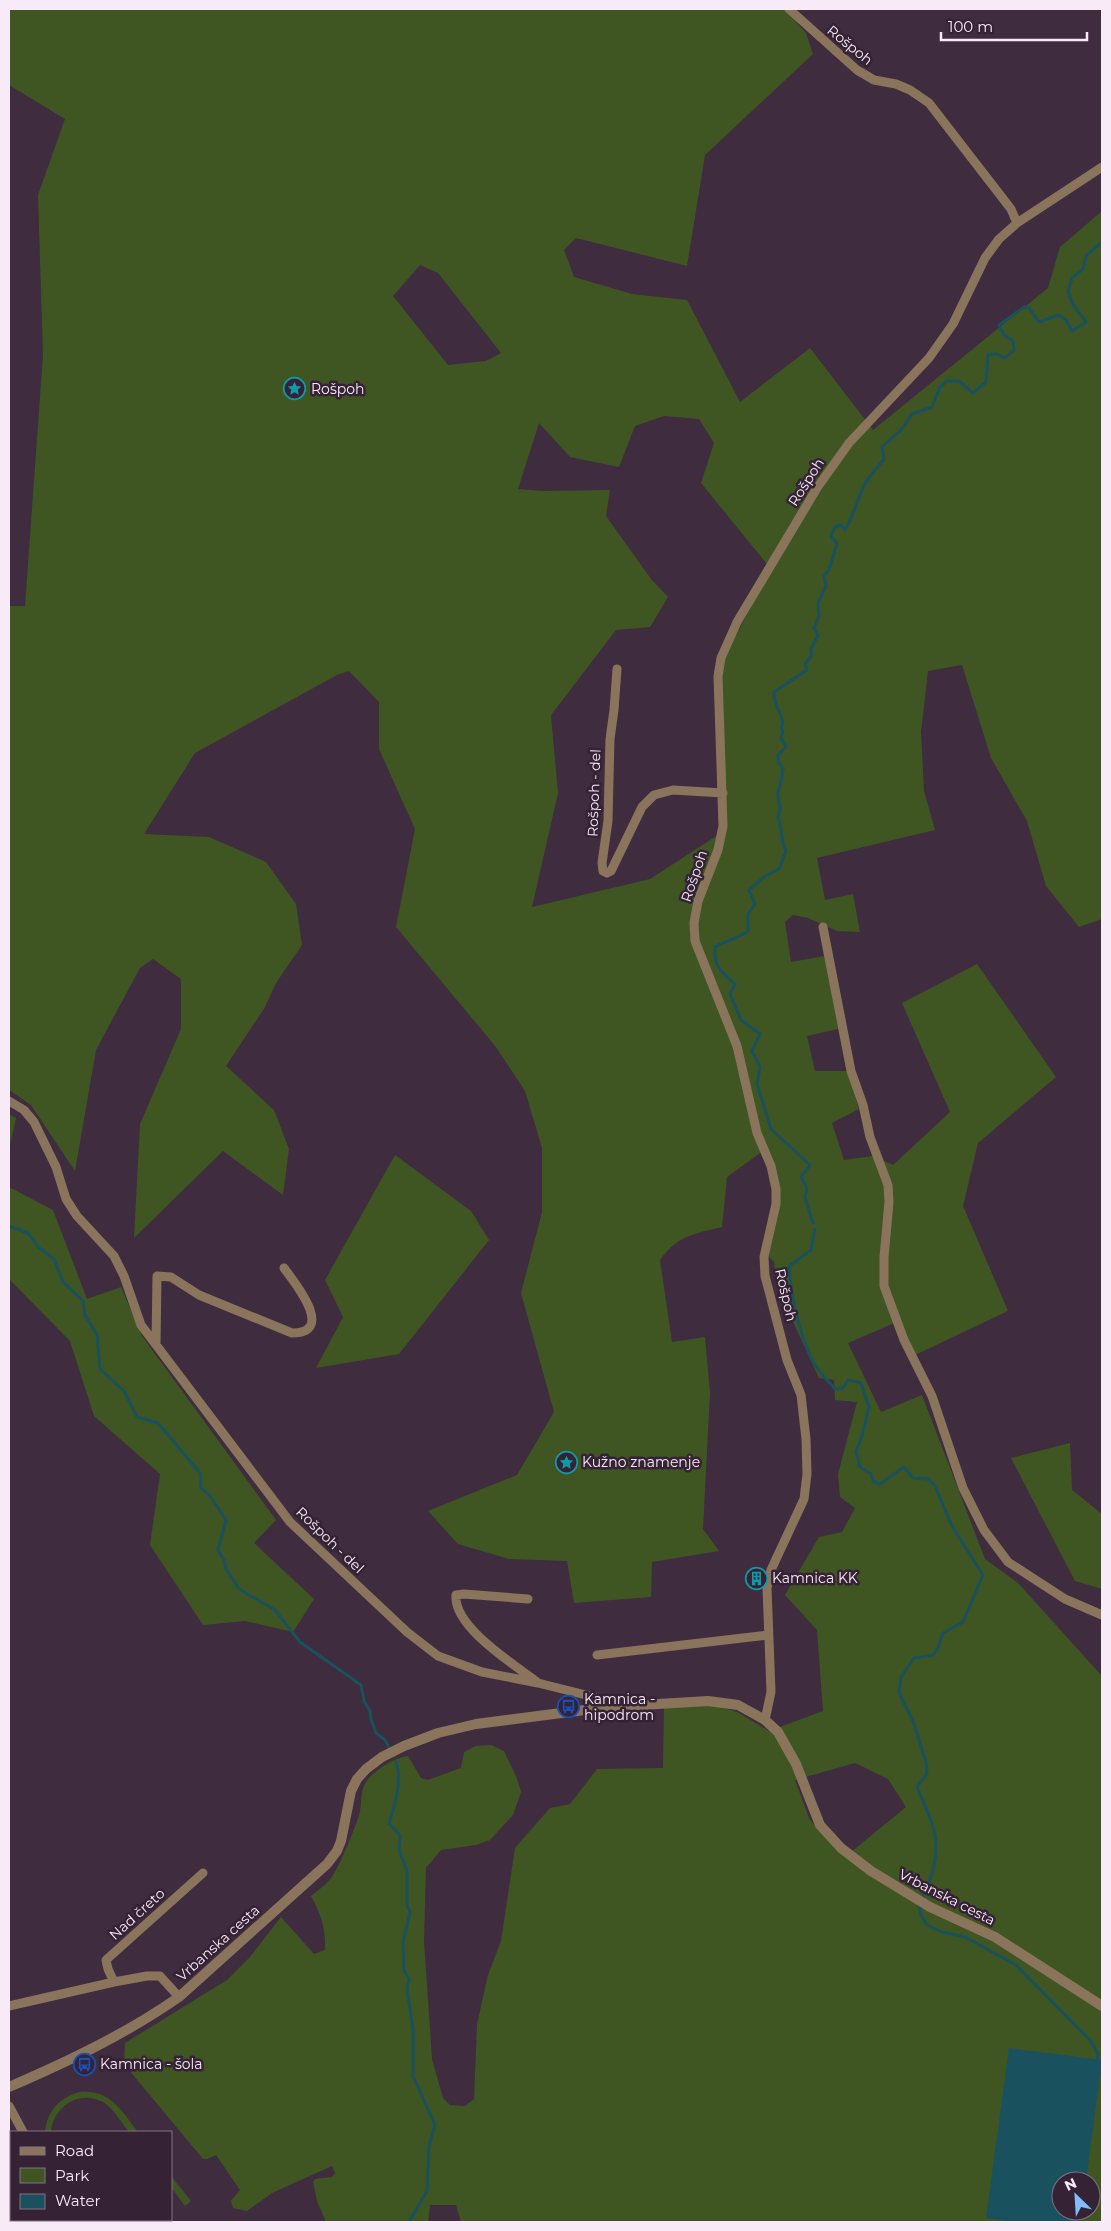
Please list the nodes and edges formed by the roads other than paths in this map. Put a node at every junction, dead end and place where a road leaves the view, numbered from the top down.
1 (789, 9) edge
2 (1102, 167) edge
3 (1016, 223) junction
4 (616, 669) dead end
5 (723, 793) junction
6 (824, 927) dead end
7 (12, 1103) edge
8 (284, 1268) dead end
9 (156, 1344) junction
10 (528, 1599) dead end
11 (1102, 1615) edge
12 (768, 1635) junction
13 (597, 1655) dead end
14 (538, 1683) junction
15 (611, 1706) junction
16 (765, 1720) junction
17 (203, 1873) dead end
18 (114, 1982) junction
19 (178, 1997) junction
20 (9, 2006) edge
21 (1102, 2006) edge
22 (9, 2088) edge
23 (9, 2106) edge
24 (22, 2131) edge

1 - 3 street, Rošpoh
2 - 3 street, Rošpoh
3 - 5 street, Rošpoh
4 - 5 street, Rošpoh - del
5 - 12 street, Rošpoh
6 - 11 street
7 - 9 street, Rošpoh - del
8 - 9 street
9 - 14 street, Rošpoh - del
10 - 14 street, Rošpoh - del
12 - 13 street
12 - 16 street, Rošpoh
14 - 15 street, Rošpoh - del
15 - 16 street, Vrbanska cesta
15 - 19 street, Vrbanska cesta
16 - 21 street, Vrbanska cesta
17 - 18 street, Nad čreto
18 - 19 street
18 - 20 street
19 - 22 street, Vrbanska cesta
23 - 24 street

